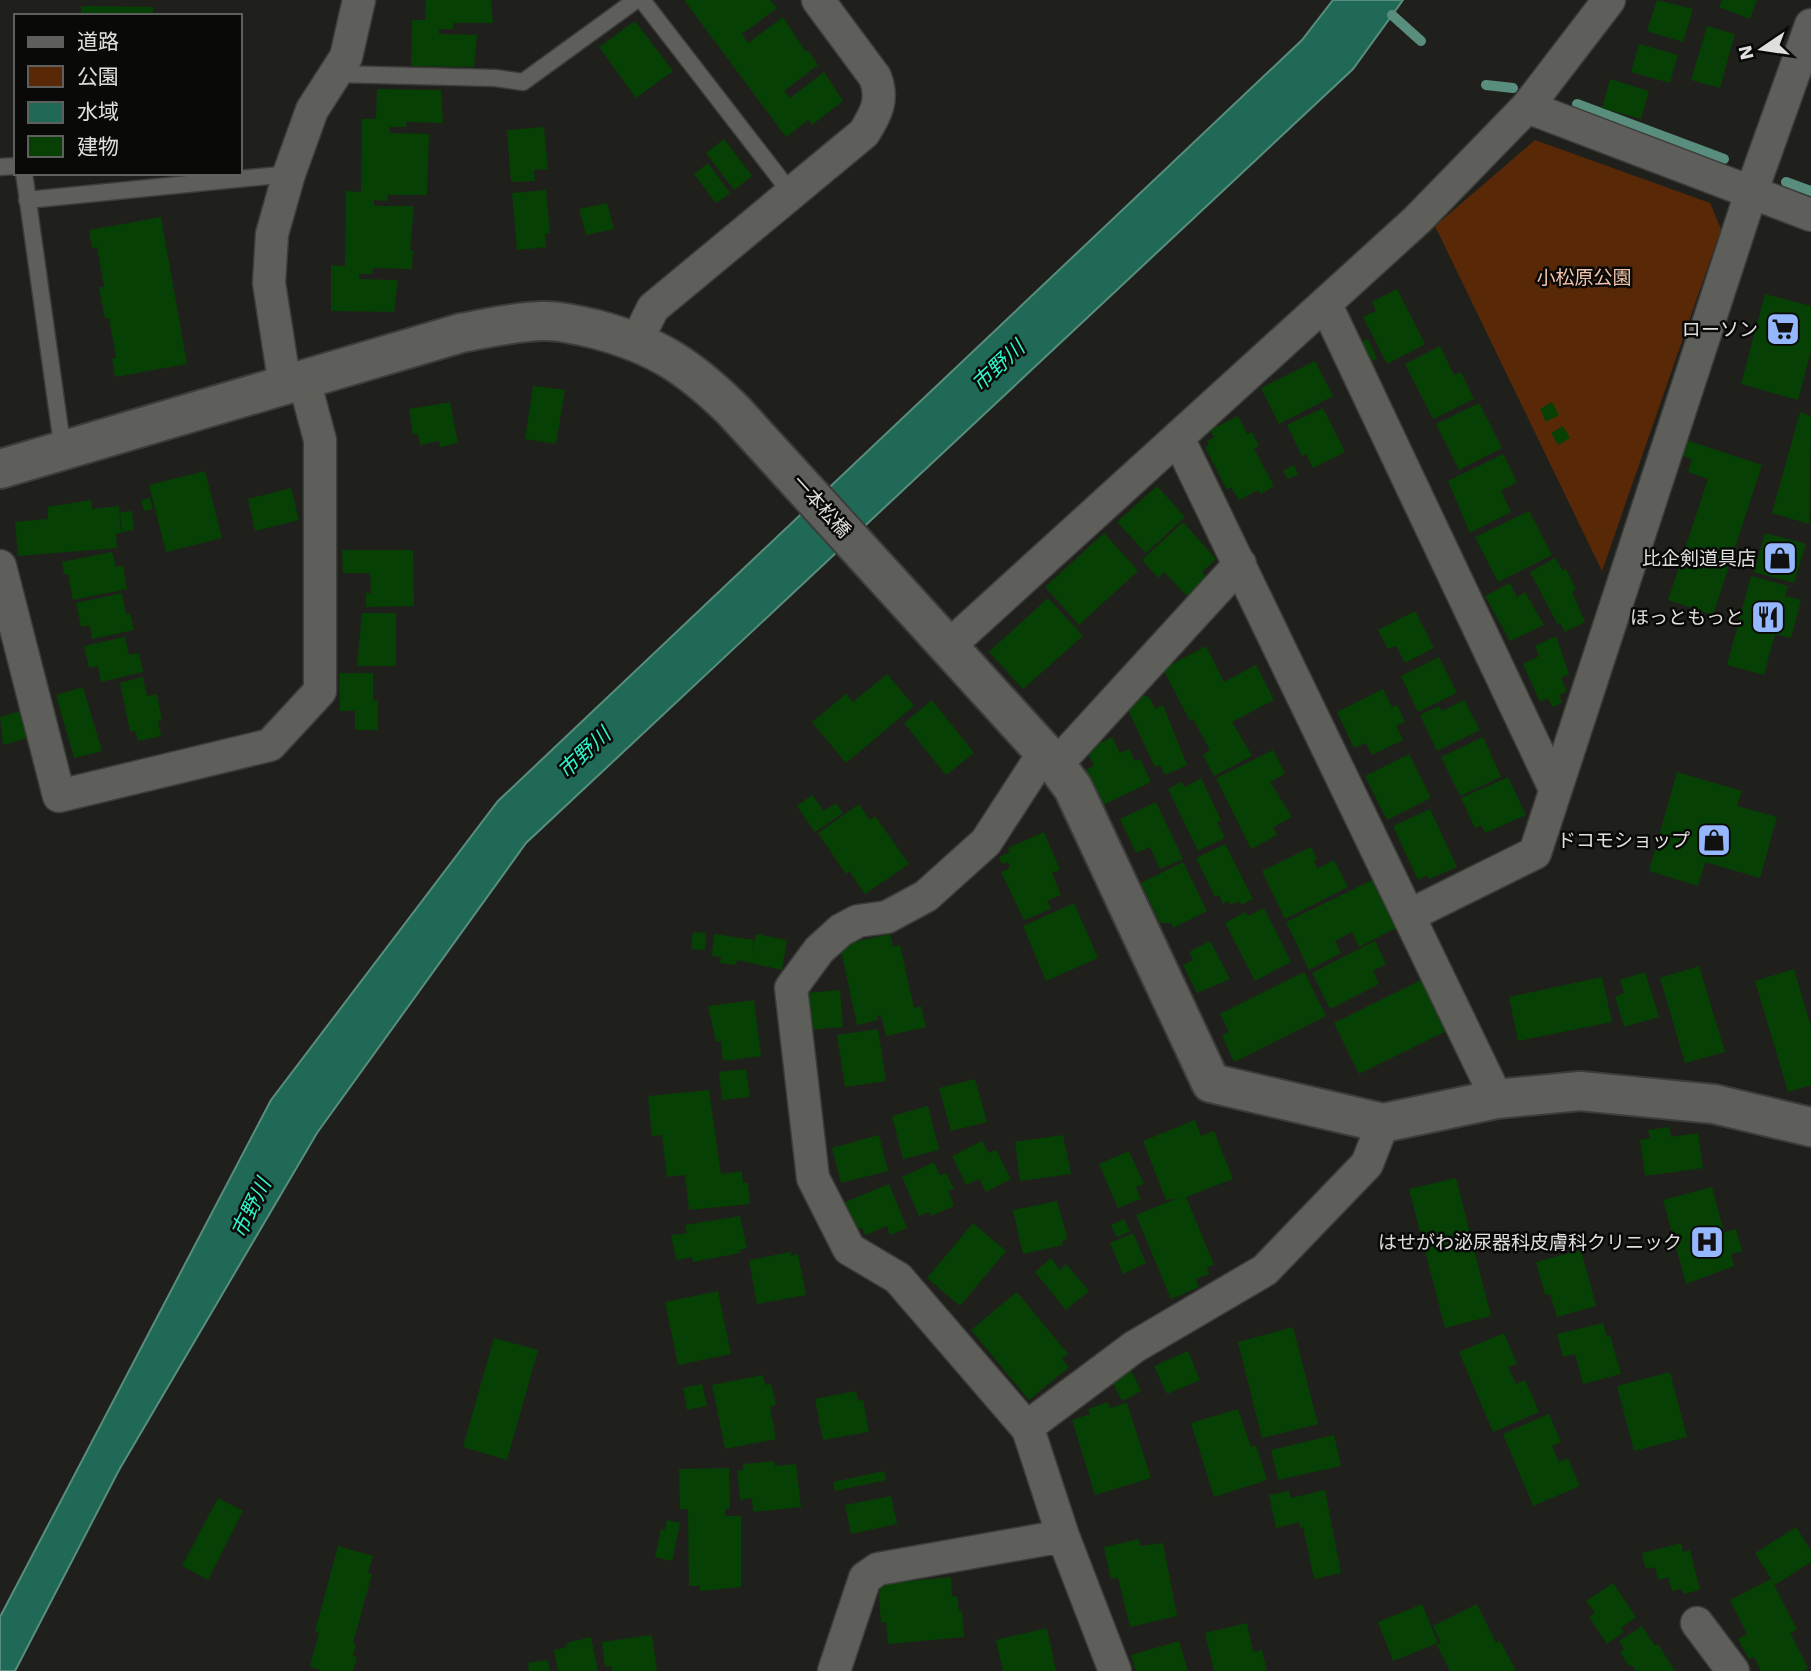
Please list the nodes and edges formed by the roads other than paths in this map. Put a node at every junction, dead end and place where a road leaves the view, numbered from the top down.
1 (359, 0) edge
2 (636, 0) edge
3 (642, 0) edge
4 (818, 0) edge
5 (1609, 0) edge
6 (1811, 25) edge
7 (336, 74) junction
8 (1527, 107) junction
9 (289, 174) junction
10 (24, 175) edge
11 (791, 193) junction
12 (1751, 193) junction
13 (27, 200) junction
14 (1811, 215) edge
15 (1326, 305) junction
16 (637, 340) junction
17 (295, 383) junction
18 (1178, 438) junction
19 (63, 451) junction
20 (0, 469) edge
21 (1240, 564) junction
22 (0, 566) edge
23 (950, 645) junction
24 (1050, 758) junction
25 (1555, 789) junction
26 (1410, 915) junction
27 (1497, 1099) junction
28 (1384, 1123) junction
29 (1811, 1127) edge
30 (1027, 1427) junction
31 (1063, 1536) junction
32 (1697, 1623) dead end
33 (834, 1671) edge
34 (1115, 1671) edge
35 (1732, 1671) edge

1 - 7 street
2 - 7 lane
3 - 11 lane
4 - 11 street
5 - 8 street
6 - 12 street
7 - 9 street
8 - 12 street
8 - 15 street
9 - 13 lane
9 - 17 street
10 - 13 lane
11 - 16 street
12 - 14 street
12 - 25 street
13 - 19 lane
15 - 18 street
15 - 25 street
16 - 17 street, 一本松橋
16 - 23 street, 一本松橋
17 - 19 street, 一本松橋
17 - 22 street
18 - 21 street
18 - 23 street
19 - 20 street, 一本松橋
21 - 24 street
21 - 26 street
23 - 24 street, 一本松橋
24 - 28 street, 一本松橋
24 - 30 street
25 - 26 street
26 - 27 street
27 - 28 street
27 - 29 street
28 - 30 street
30 - 31 street
31 - 33 street
31 - 34 street
32 - 35 street

